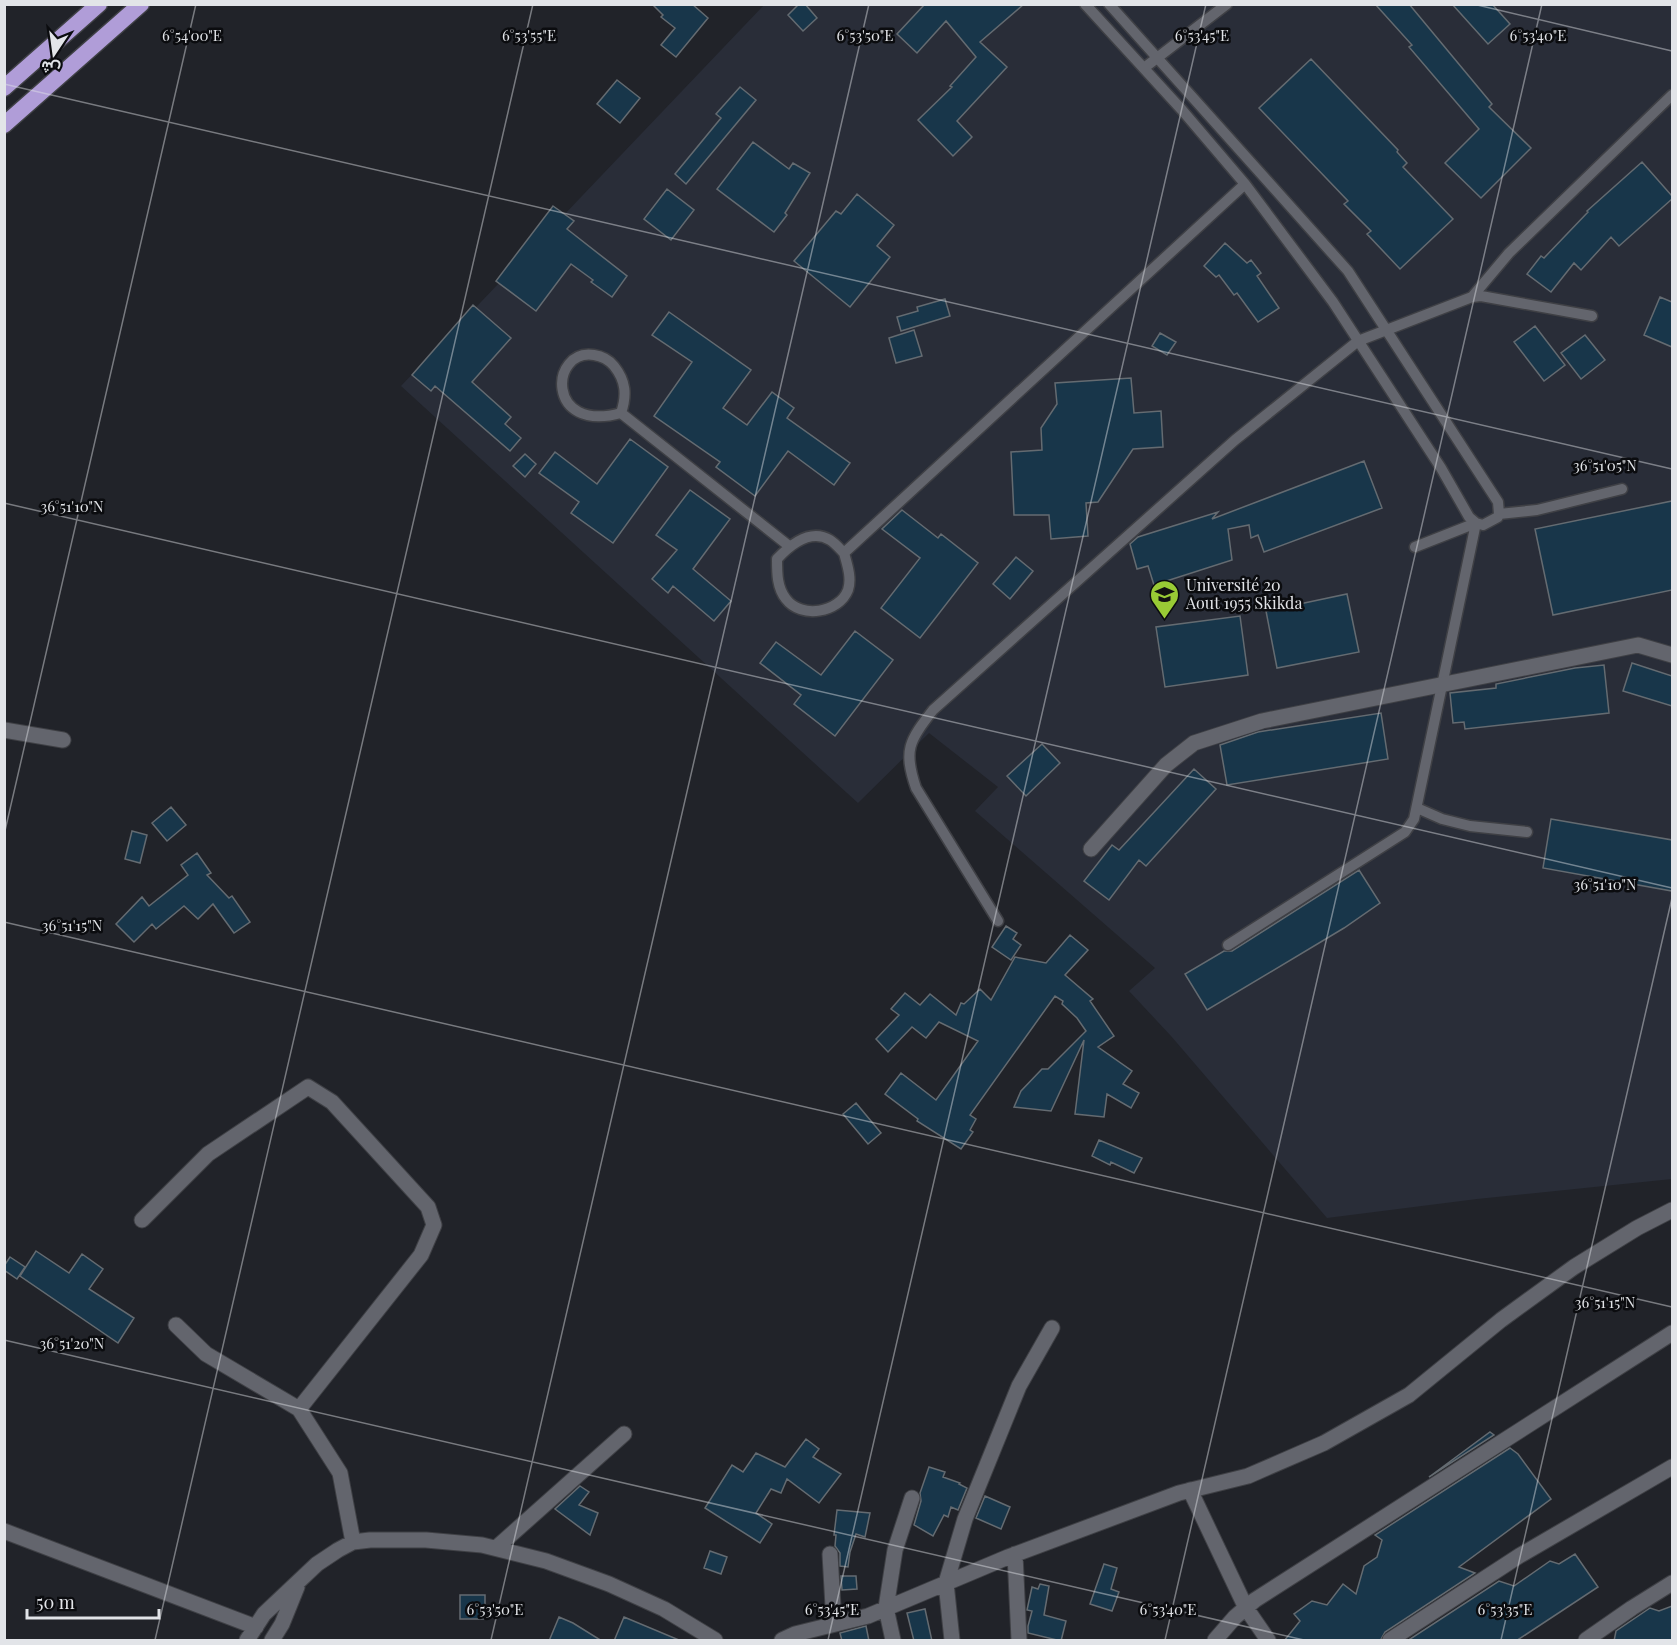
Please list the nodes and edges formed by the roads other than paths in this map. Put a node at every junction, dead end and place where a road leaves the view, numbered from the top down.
1 (99, 4) edge
2 (141, 4) edge
3 (1085, 4) edge
4 (1109, 4) edge
5 (1227, 4) edge
6 (1158, 59) junction
7 (1144, 68) junction
8 (4, 88) edge
9 (1672, 95) edge
10 (4, 125) edge
11 (1245, 184) junction
12 (1472, 297) junction
13 (1592, 316) dead end
14 (1386, 329) junction
15 (1358, 341) junction
16 (621, 413) junction
17 (1622, 489) dead end
18 (1499, 514) junction
19 (1476, 523) junction
20 (789, 546) junction
21 (1415, 547) dead end
22 (844, 553) junction
23 (1672, 655) edge
24 (1443, 684) junction
25 (4, 730) edge
26 (63, 740) dead end
27 (1417, 808) junction
28 (1527, 832) dead end
29 (1091, 849) dead end
30 (998, 921) dead end
31 (1228, 945) dead end
32 (1672, 1210) edge
33 (142, 1220) dead end
34 (176, 1325) dead end
35 (1052, 1328) dead end
36 (1672, 1334) edge
37 (299, 1409) junction
38 (624, 1434) dead end
39 (1672, 1467) edge
40 (1190, 1490) junction
41 (912, 1498) dead end
42 (4, 1531) edge
43 (353, 1542) junction
44 (496, 1548) junction
45 (830, 1554) dead end
46 (1015, 1554) junction
47 (299, 1581) junction
48 (946, 1583) junction
49 (1672, 1583) edge
50 (886, 1608) junction
51 (1246, 1608) junction
52 (256, 1627) junction
53 (830, 1630) edge
54 (247, 1641) edge
55 (272, 1641) edge
56 (715, 1641) edge
57 (782, 1641) edge
58 (893, 1641) edge
59 (952, 1641) edge
60 (1019, 1641) edge
61 (1215, 1641) edge
62 (1268, 1641) edge
63 (1390, 1641) edge
64 (1586, 1641) edge

1 - 8 highway
2 - 10 highway
3 - 7 lane
4 - 6 lane
5 - 6 lane
6 - 7 lane
6 - 14 lane
7 - 11 lane
9 - 12 lane
11 - 15 lane
11 - 22 lane
12 - 13 lane
12 - 14 lane
14 - 15 lane
14 - 18 lane
15 - 19 lane
15 - 30 lane
16 - 16 lane
16 - 20 lane
17 - 18 lane
18 - 19 lane
19 - 21 lane
19 - 24 lane
20 - 22 lane
20 - 22 lane
23 - 24 street
24 - 27 lane
24 - 29 street
25 - 26 street
27 - 28 lane
27 - 31 lane
32 - 40 street
33 - 37 street
34 - 37 street
35 - 48 street
36 - 51 street
37 - 43 street
38 - 44 street
39 - 63 street
40 - 46 street
40 - 51 street
41 - 50 street
42 - 52 street
43 - 44 street
43 - 47 street
44 - 56 street
45 - 53 street
46 - 48 street
46 - 60 street
47 - 52 street
47 - 55 street
48 - 50 street
48 - 59 street
49 - 64 street
50 - 53 street
50 - 58 street
51 - 61 street
51 - 62 street
52 - 54 street
53 - 57 street

